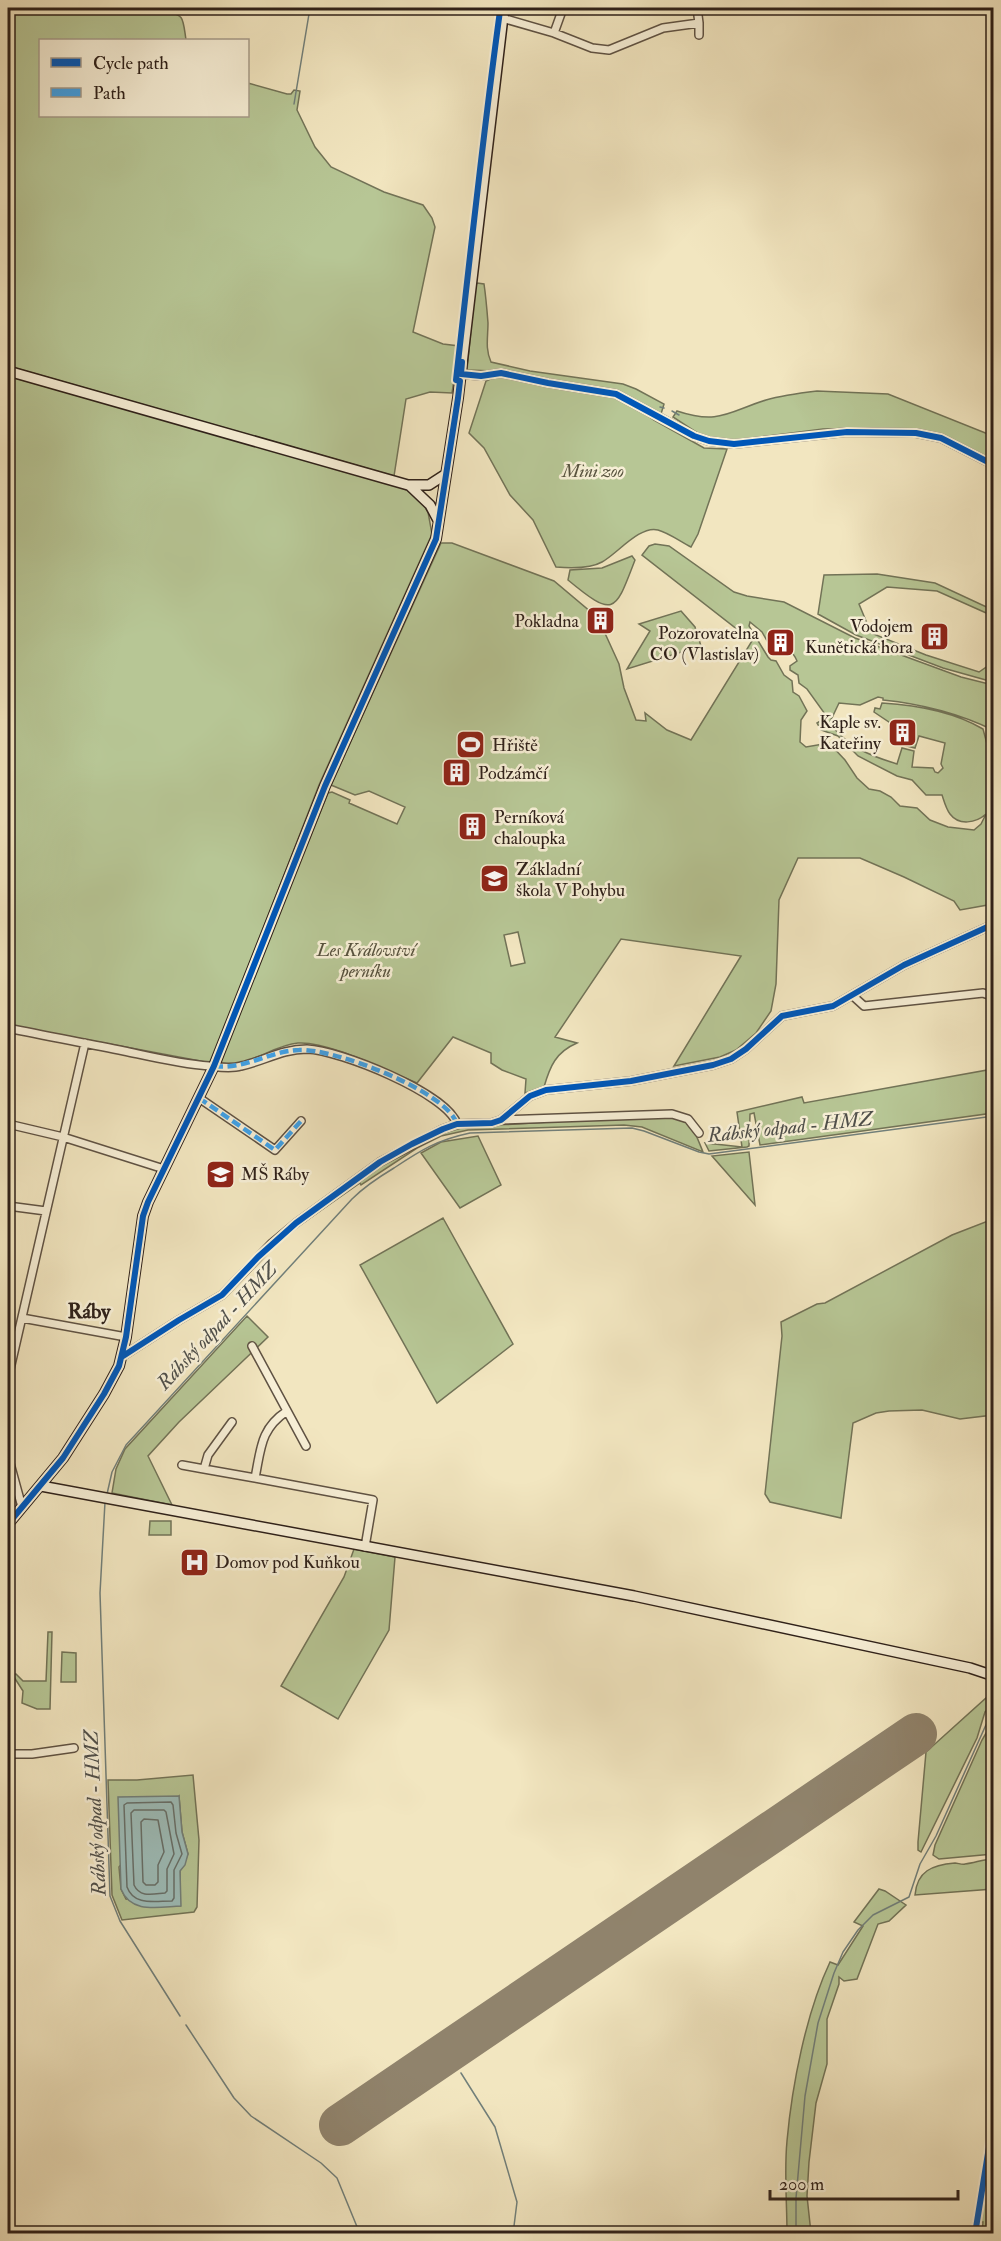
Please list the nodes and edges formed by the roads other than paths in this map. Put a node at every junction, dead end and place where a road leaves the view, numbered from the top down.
1 (504, 8) edge
2 (563, 8) edge
3 (698, 8) edge
4 (502, 18) junction
5 (699, 22) junction
6 (554, 33) junction
7 (699, 35) dead end
8 (8, 371) edge
9 (461, 374) junction
10 (993, 465) edge
11 (446, 474) junction
12 (408, 485) junction
13 (438, 520) junction
14 (993, 924) edge
15 (853, 996) junction
16 (993, 997) edge
17 (8, 1028) edge
18 (85, 1043) junction
19 (214, 1066) junction
20 (199, 1098) junction
21 (501, 1120) junction
22 (301, 1121) dead end
23 (8, 1124) edge
24 (457, 1124) junction
25 (699, 1133) dead end
26 (63, 1137) junction
27 (164, 1169) junction
28 (8, 1206) edge
29 (46, 1211) junction
30 (22, 1318) junction
31 (126, 1337) junction
32 (252, 1346) dead end
33 (123, 1356) junction
34 (8, 1369) edge
35 (8, 1378) edge
36 (287, 1411) junction
37 (232, 1422) dead end
38 (306, 1446) dead end
39 (8, 1456) edge
40 (182, 1465) dead end
41 (204, 1469) junction
42 (255, 1478) junction
43 (41, 1486) junction
44 (22, 1507) junction
45 (8, 1524) edge
46 (365, 1547) junction
47 (993, 1676) edge
48 (74, 1748) dead end
49 (8, 1754) edge

1 - 4 street
2 - 6 street
3 - 5 street
4 - 6 street
4 - 9 street
5 - 6 street
5 - 7 street
8 - 12 street
9 - 10 street
9 - 11 street
11 - 12 street
11 - 13 street
12 - 13 street
13 - 19 street
14 - 15 street
15 - 16 street
15 - 21 street
17 - 18 street
18 - 19 street
18 - 26 street
19 - 20 street
19 - 24 street
20 - 22 street
20 - 27 street
21 - 24 street
21 - 25 street
23 - 26 street
24 - 33 street
26 - 27 street
26 - 29 street
27 - 31 street
28 - 29 street
29 - 30 street
30 - 31 street
30 - 34 street
31 - 33 street
32 - 36 street
33 - 43 street
34 - 35 street
36 - 38 street
36 - 42 street
37 - 41 street
39 - 44 street
40 - 41 street
41 - 42 street
42 - 46 street
43 - 44 street
43 - 46 street
44 - 45 street
46 - 47 street
48 - 49 street

